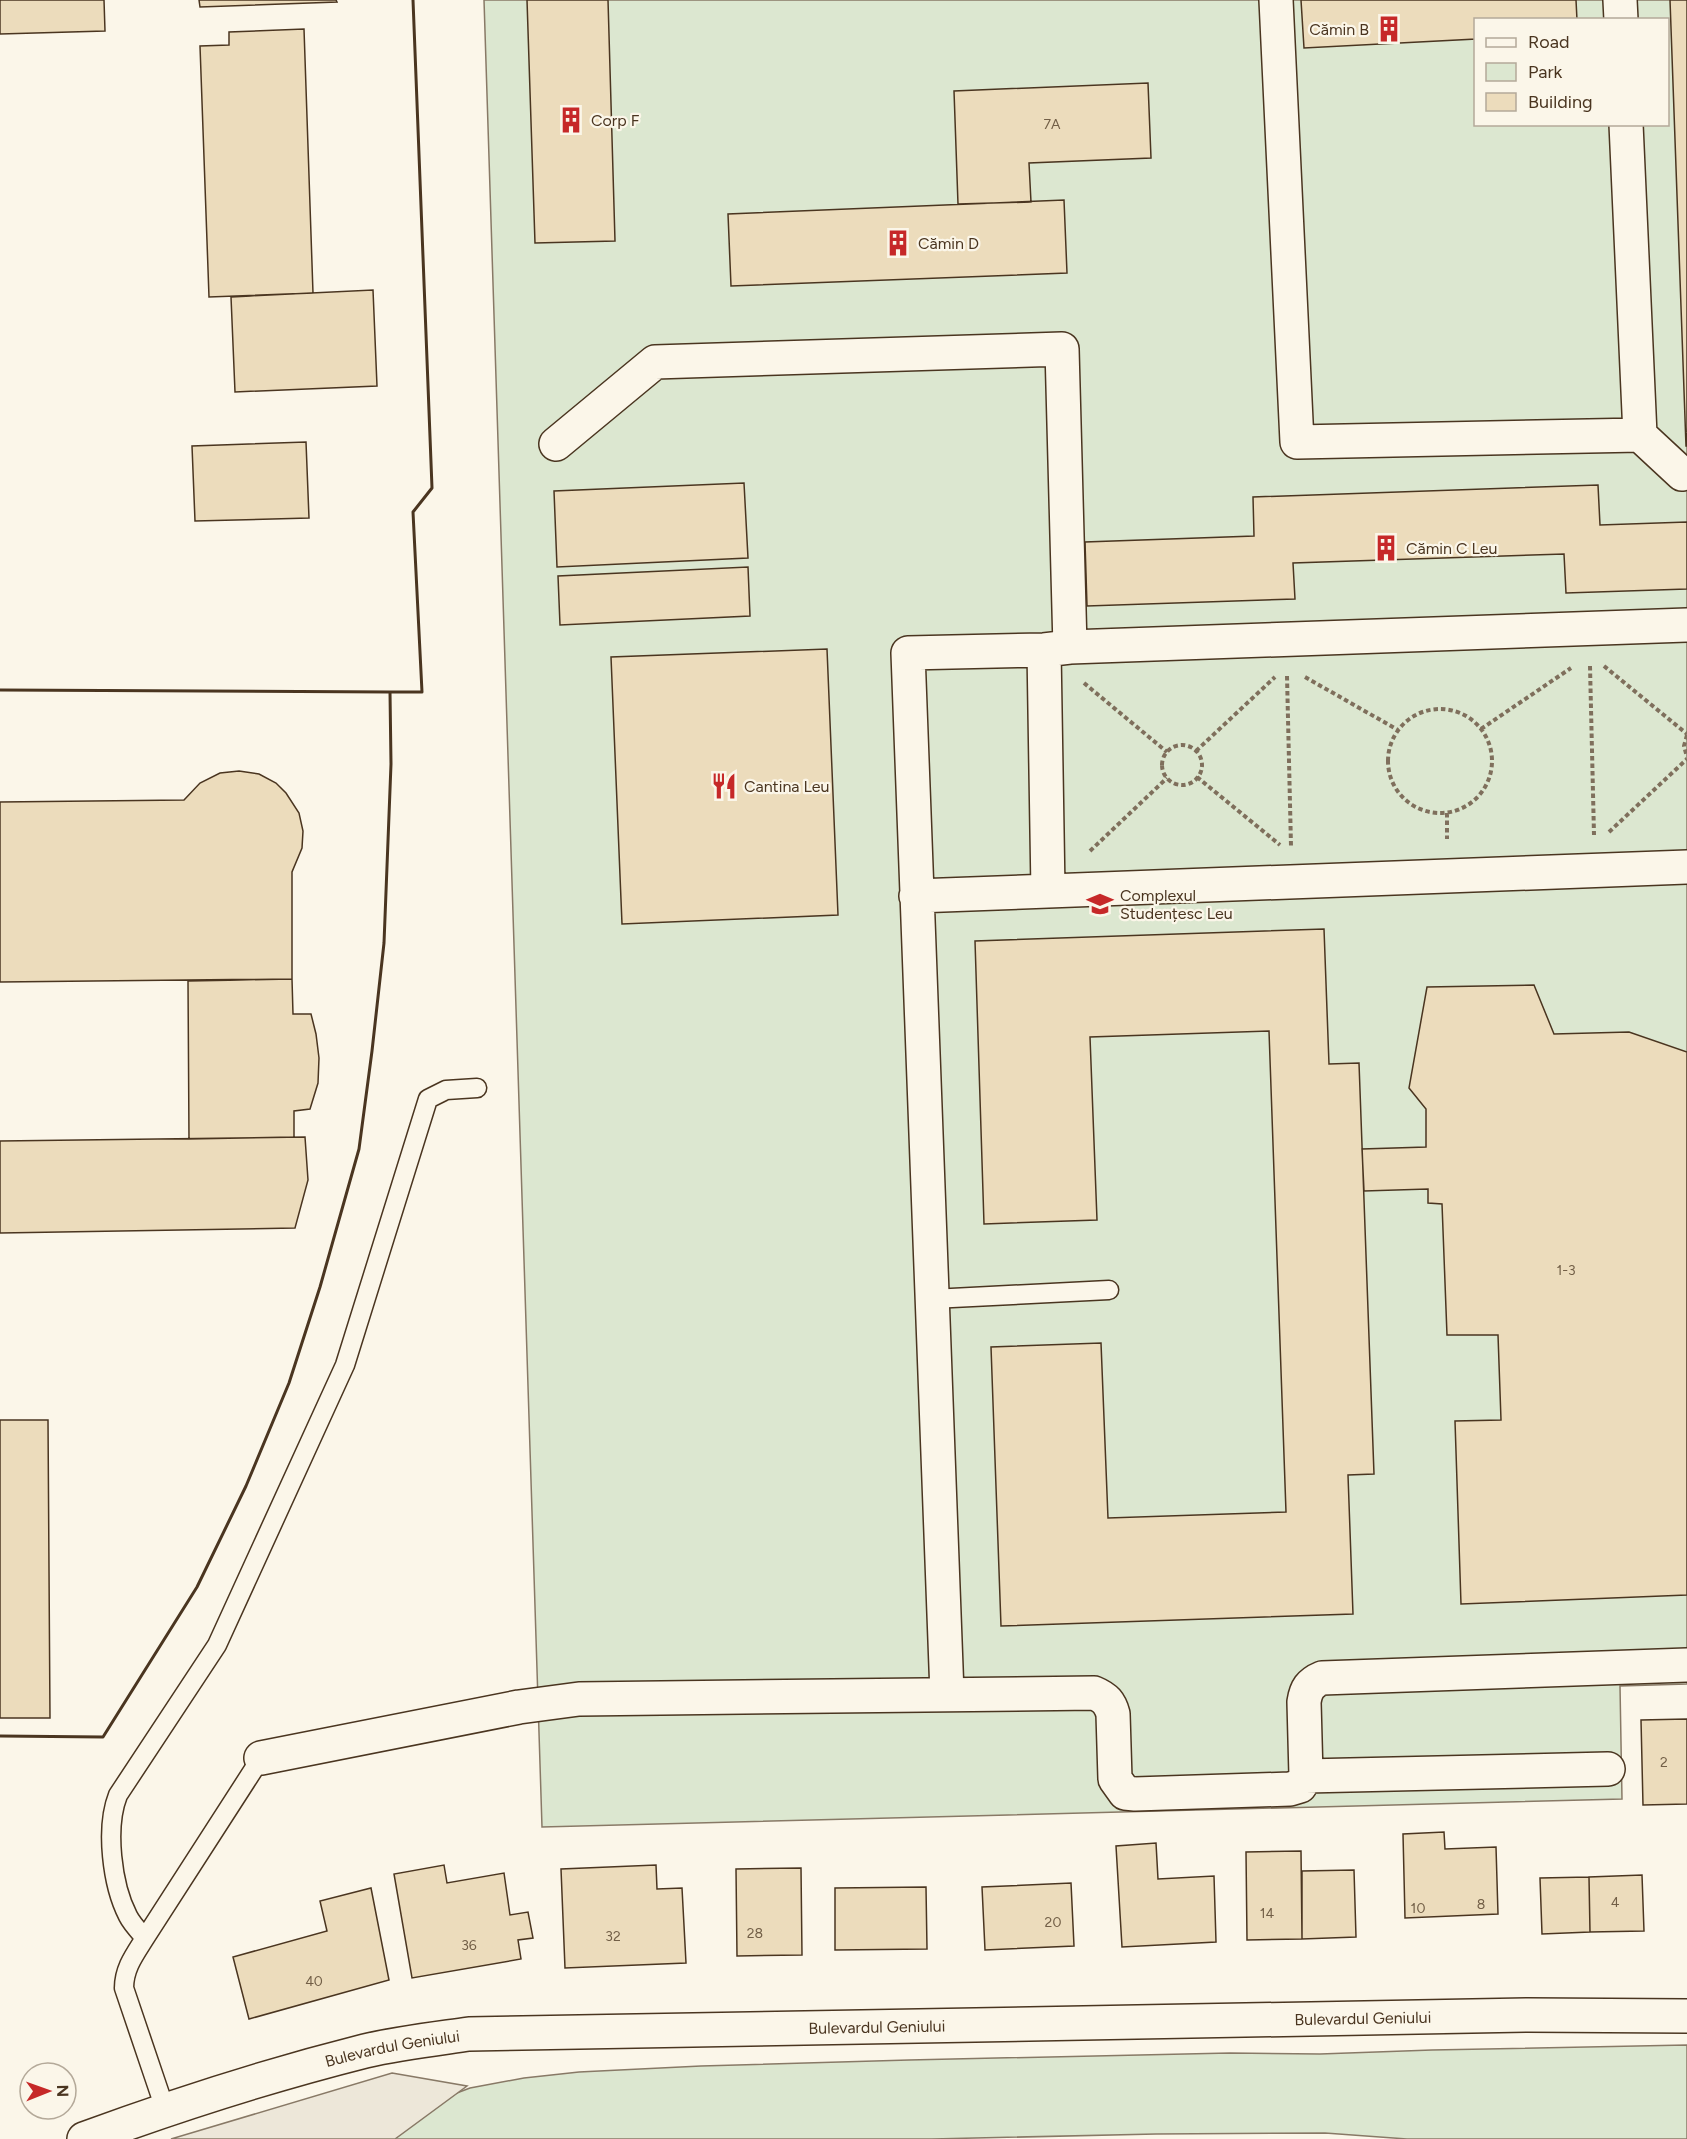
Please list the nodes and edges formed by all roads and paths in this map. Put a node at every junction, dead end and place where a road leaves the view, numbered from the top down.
1 (1276, 0) edge
2 (1620, 0) edge
3 (1621, 18) edge
4 (1626, 126) edge
5 (1640, 435) junction
6 (555, 444) dead end
7 (1687, 473) edge
8 (1687, 626) edge
9 (1590, 642) junction
10 (1057, 649) junction
11 (1286, 653) junction
12 (1481, 729) junction
13 (1398, 730) junction
14 (1687, 734) edge
15 (1196, 751) junction
16 (1167, 752) junction
17 (1687, 758) edge
18 (1197, 777) junction
19 (1167, 778) junction
20 (1595, 858) junction
21 (1687, 867) edge
22 (1291, 869) junction
23 (1048, 891) junction
24 (916, 896) junction
25 (477, 1088) dead end
26 (1109, 1290) dead end
27 (932, 1299) junction
28 (1687, 1665) edge
29 (947, 1694) junction
30 (261, 1758) joint
31 (1608, 1769) dead end
32 (1306, 1776) junction
33 (145, 1938) junction
34 (1687, 2016) edge
35 (165, 2109) junction
36 (84, 2139) edge

1 - 5 street
2 - 3 street
4 - 5 street
5 - 7 street
6 - 10 street
8 - 9 street
9 - 11 street
9 - 12 path
9 - 14 path
9 - 20 path
10 - 11 street
10 - 16 path
10 - 23 street
10 - 24 street
11 - 13 path
11 - 15 path
11 - 22 path
12 - 13 path
12 - 13 path
14 - 17 path
15 - 16 path
15 - 18 path
16 - 19 path
17 - 20 path
18 - 19 path
18 - 22 path
19 - 23 path
20 - 21 street
20 - 22 street
22 - 23 street
23 - 24 street
24 - 27 street
25 - 33 lane
26 - 27 lane
27 - 29 street
28 - 32 street
29 - 30 street
29 - 32 street
30 - 33 lane
31 - 32 street
33 - 35 lane
34 - 35 street, Bulevardul Geniului
35 - 36 street, Bulevardul Geniului

